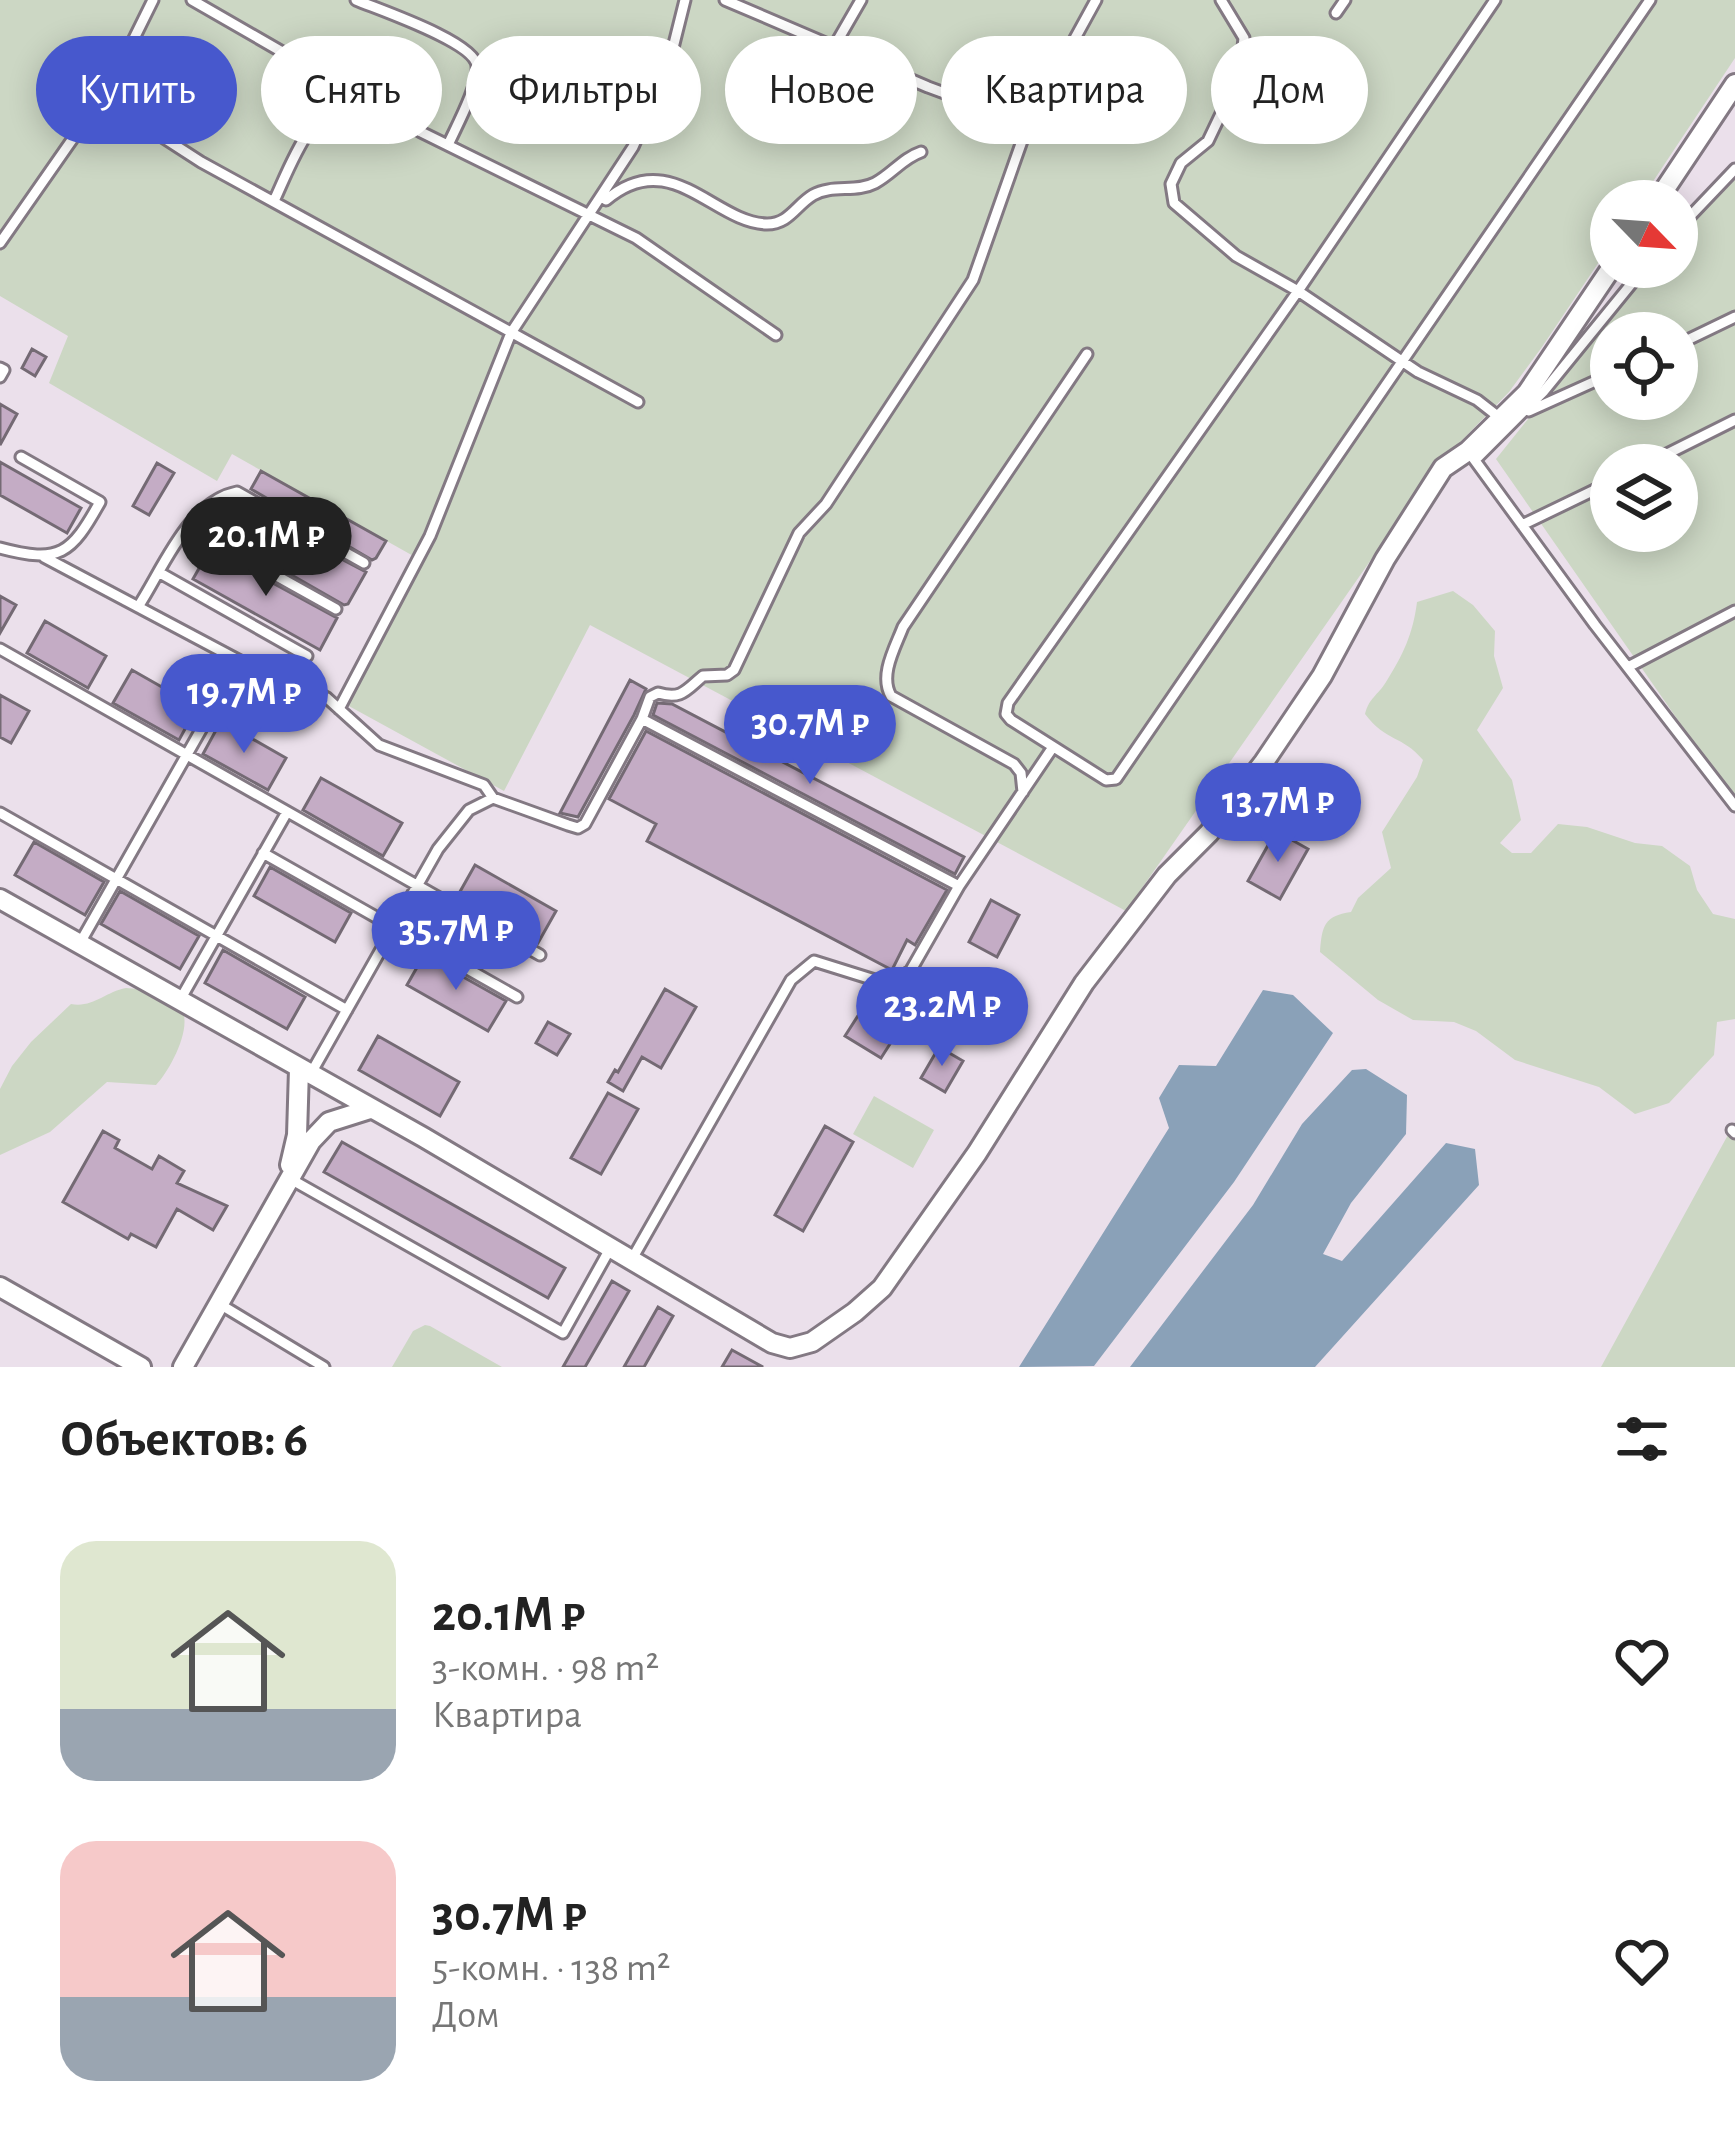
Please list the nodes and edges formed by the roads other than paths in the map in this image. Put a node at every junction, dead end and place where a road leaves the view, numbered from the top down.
1 (154, 0) edge
2 (192, 0) edge
3 (356, 0) edge
4 (685, 0) edge
5 (725, 0) edge
6 (860, 0) edge
7 (1096, 0) edge
8 (1220, 0) edge
9 (1345, 0) edge
10 (1495, 0) edge
11 (1650, 0) edge
12 (1336, 13) dead end
13 (135, 36) edge
14 (813, 36) edge
15 (840, 36) edge
16 (1076, 36) edge
17 (261, 40) edge
18 (1735, 84) edge
19 (442, 143) edge
20 (70, 144) edge
21 (173, 144) edge
22 (301, 144) edge
23 (1021, 144) edge
24 (448, 146) junction
25 (921, 152) dead end
26 (1735, 169) edge
27 (1671, 180) edge
28 (274, 201) junction
29 (1698, 208) edge
30 (594, 210) junction
31 (0, 243) edge
32 (1598, 288) edge
33 (1626, 288) edge
34 (1298, 291) junction
35 (1735, 316) edge
36 (511, 334) junction
37 (1698, 334) edge
38 (776, 335) dead end
39 (1087, 354) dead end
40 (1402, 362) junction
41 (0, 368) edge
42 (0, 377) edge
43 (1590, 383) edge
44 (638, 403) dead end
45 (1509, 417) junction
46 (1735, 420) edge
47 (1688, 444) edge
48 (1472, 456) junction
49 (21, 457) dead end
50 (1590, 492) edge
51 (1522, 525) junction
52 (189, 527) junction
53 (0, 548) edge
54 (44, 557) junction
55 (364, 563) dead end
56 (160, 573) junction
57 (138, 607) junction
58 (336, 609) dead end
59 (1735, 611) edge
60 (0, 649) edge
61 (308, 656) dead end
62 (240, 661) junction
63 (1628, 667) junction
64 (339, 710) junction
65 (642, 719) junction
66 (1053, 747) junction
67 (187, 755) junction
68 (1023, 792) junction
69 (493, 798) junction
70 (1735, 806) edge
71 (287, 812) junction
72 (0, 813) edge
73 (263, 853) junction
74 (116, 879) junction
75 (417, 886) junction
76 (959, 886) junction
77 (0, 898) edge
78 (394, 927) junction
79 (216, 936) junction
80 (80, 944) junction
81 (540, 955) dead end
82 (517, 997) dead end
83 (179, 1001) junction
84 (347, 1010) junction
85 (304, 1072) junction
86 (370, 1109) junction
87 (287, 1177) junction
88 (611, 1247) junction
89 (632, 1259) junction
90 (0, 1287) edge
91 (218, 1303) junction
92 (141, 1367) edge
93 (183, 1367) edge
94 (324, 1367) edge

1 - 13 lane
2 - 17 lane
3 - 24 lane
4 - 30 lane
5 - 14 lane
6 - 15 lane
7 - 16 lane
8 - 34 lane
9 - 12 lane
10 - 34 lane
11 - 40 lane
18 - 27 street
19 - 24 lane
20 - 31 lane
21 - 28 lane
22 - 28 lane
23 - 65 lane
24 - 30 lane
25 - 30 lane
26 - 29 lane
28 - 36 lane
30 - 36 lane
30 - 38 lane
32 - 45 street
33 - 45 lane
34 - 40 lane
34 - 66 lane
35 - 37 lane
36 - 44 lane
36 - 64 lane
39 - 68 lane
40 - 45 lane
40 - 66 lane
41 - 42 lane
43 - 45 lane
45 - 48 street
46 - 47 lane
48 - 51 lane
48 - 89 street
49 - 54 lane
50 - 51 lane
51 - 63 lane
52 - 55 lane
52 - 56 lane
52 - 58 lane
53 - 54 lane
54 - 57 lane
56 - 57 lane
56 - 61 lane
57 - 62 lane
59 - 63 lane
60 - 67 lane
62 - 64 lane
62 - 67 lane
63 - 70 lane
64 - 69 lane
65 - 69 lane
65 - 76 lane
66 - 68 lane
67 - 71 lane
67 - 74 lane
68 - 76 lane
69 - 75 lane
71 - 73 lane
71 - 75 lane
72 - 74 lane
73 - 78 lane
73 - 79 lane
74 - 79 lane
74 - 80 lane
75 - 78 lane
75 - 81 lane
76 - 89 lane
77 - 80 street
78 - 82 lane
78 - 84 lane
79 - 83 lane
79 - 84 lane
80 - 83 street
83 - 85 street
84 - 85 lane
85 - 86 street
85 - 87 street
86 - 87 street
86 - 88 street
87 - 88 lane
87 - 91 street
88 - 89 street
90 - 92 street
91 - 93 street
91 - 94 lane

